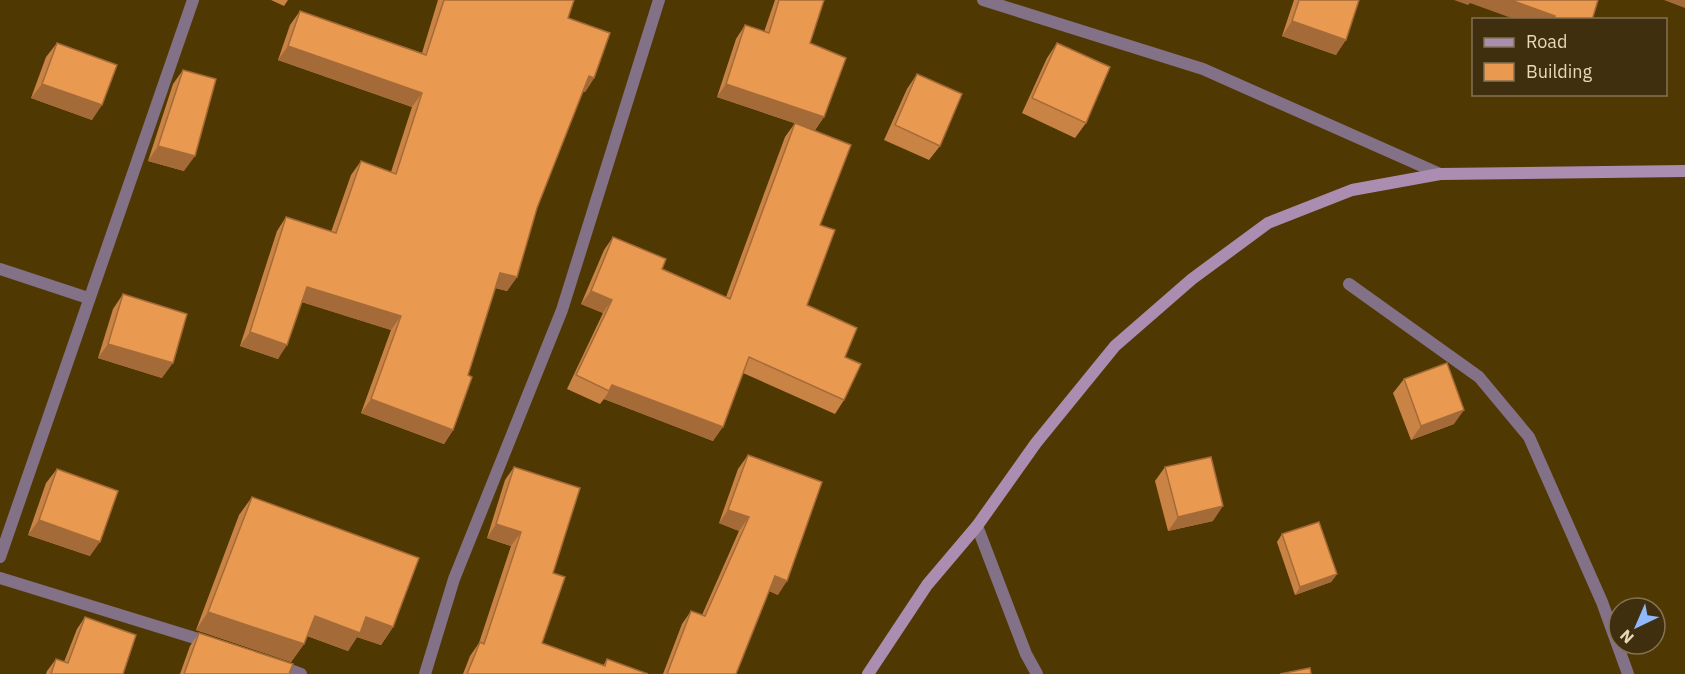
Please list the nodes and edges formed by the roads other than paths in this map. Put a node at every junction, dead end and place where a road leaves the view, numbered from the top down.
1 (193, 0) edge
2 (659, 0) edge
3 (982, 0) edge
4 (1685, 171) edge
5 (1440, 174) junction
6 (0, 268) edge
7 (1349, 284) dead end
8 (88, 298) junction
9 (977, 526) junction
10 (0, 557) edge
11 (0, 578) edge
12 (220, 646) edge
13 (262, 660) edge
14 (301, 674) edge
15 (425, 674) edge
16 (868, 674) edge
17 (1037, 674) edge
18 (1628, 674) edge

1 - 8 street
2 - 15 street
3 - 5 street
4 - 5 main road
5 - 9 main road
6 - 8 street
7 - 18 street
8 - 10 street
9 - 16 main road
9 - 17 street
11 - 12 street
13 - 14 street

